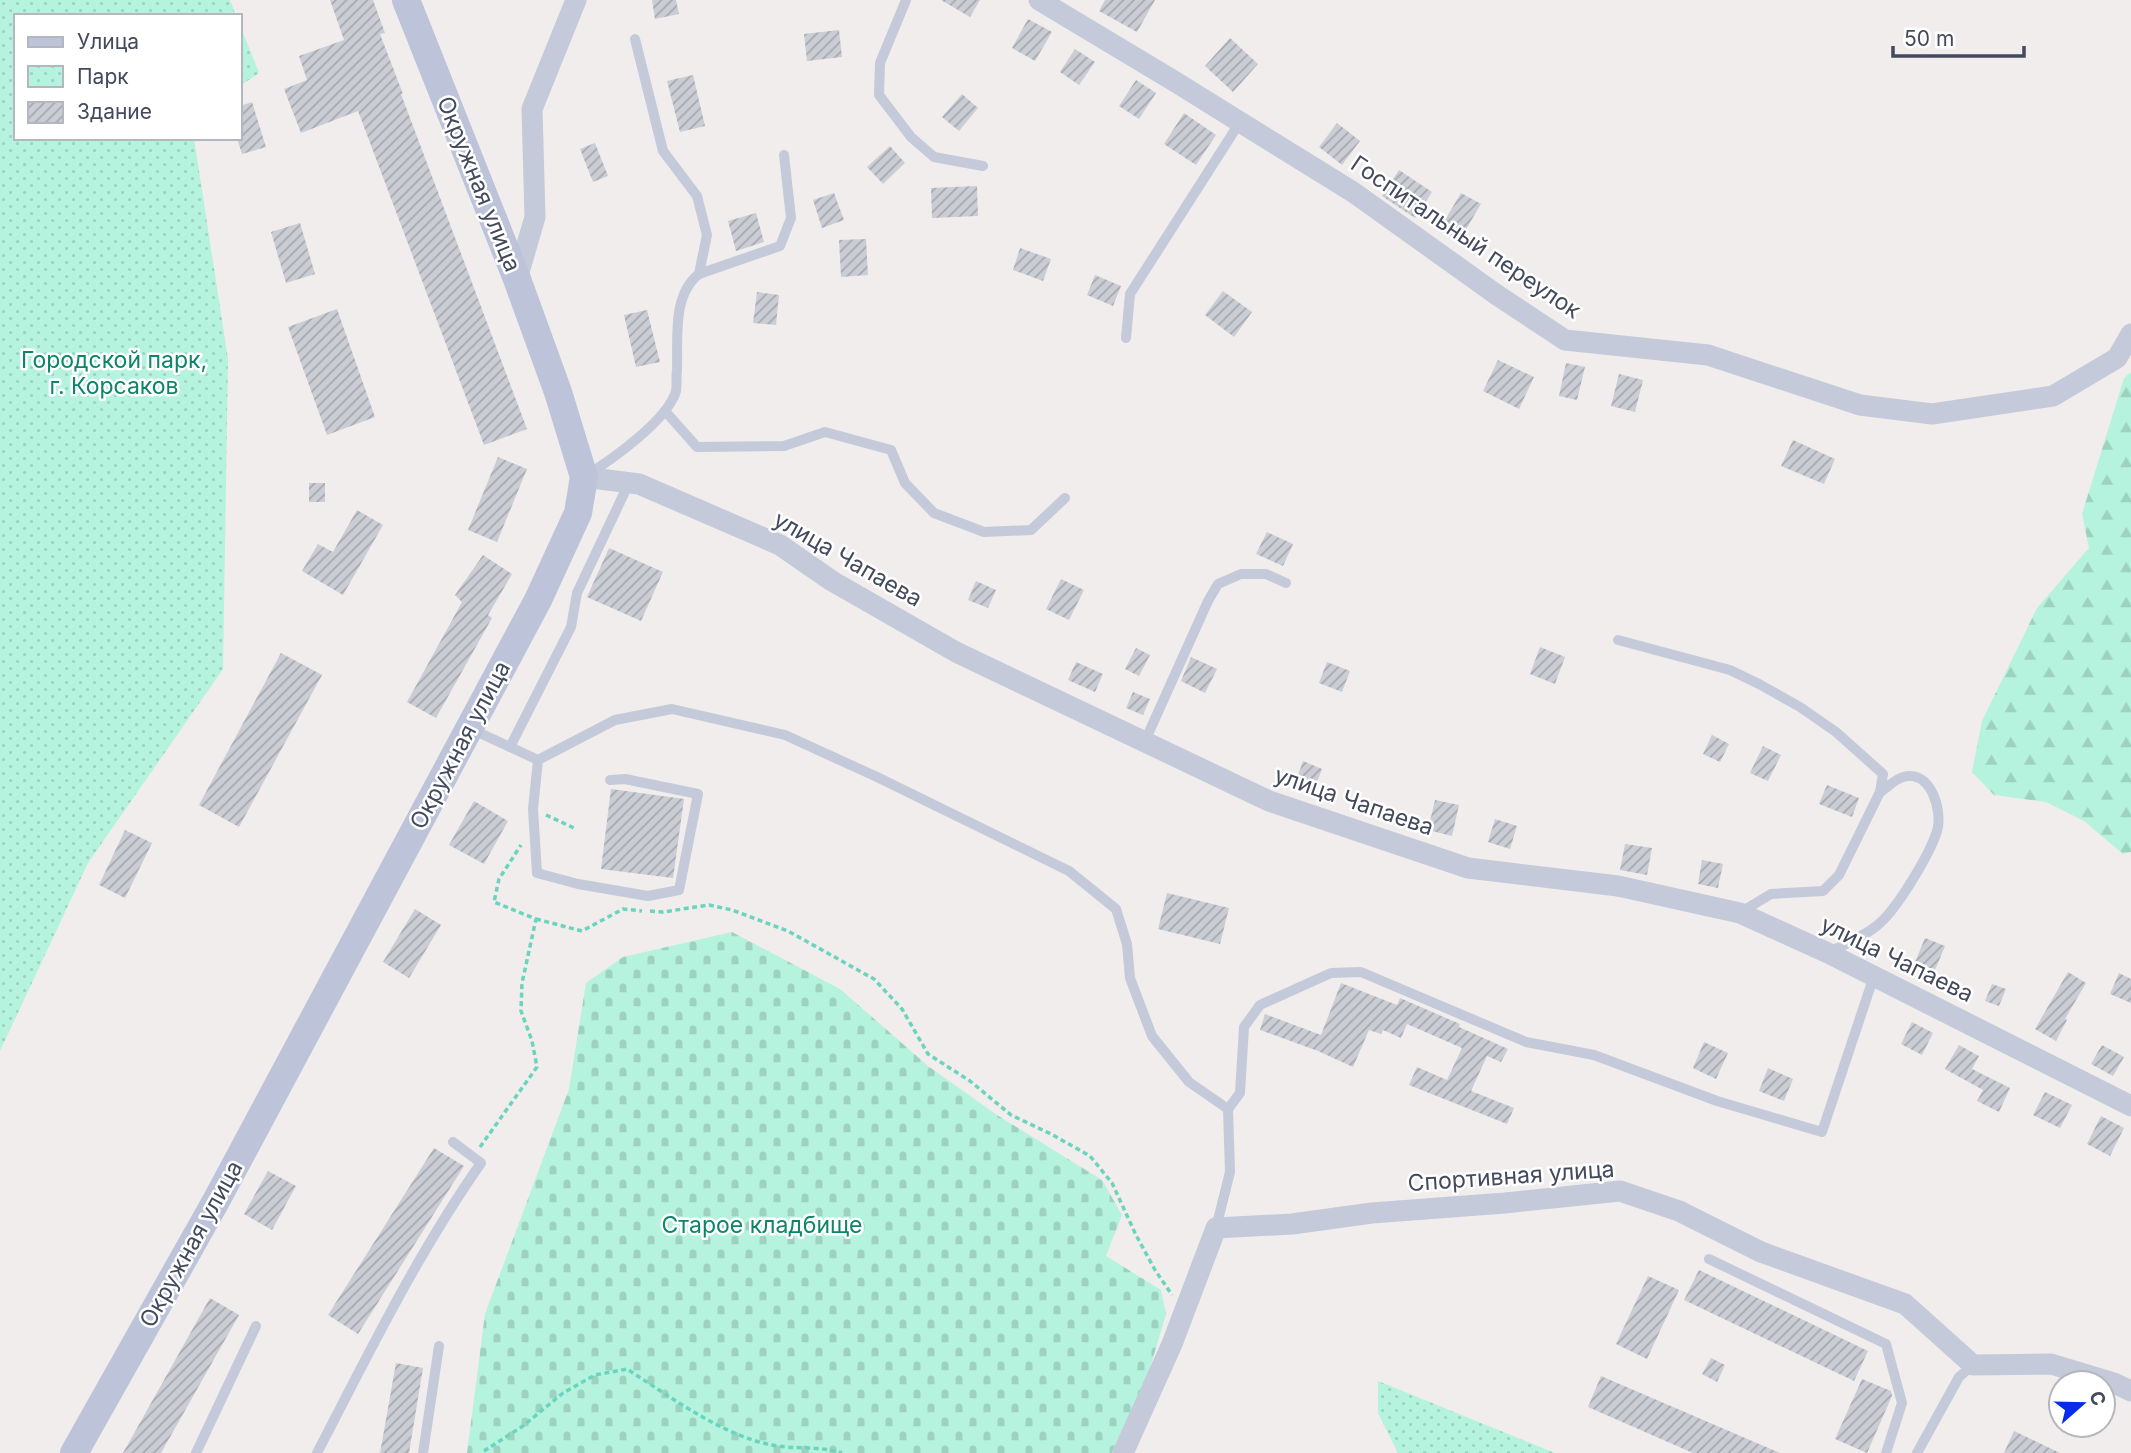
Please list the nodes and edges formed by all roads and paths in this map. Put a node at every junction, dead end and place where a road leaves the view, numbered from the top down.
1 (406, 0) edge
2 (576, 0) edge
3 (906, 0) edge
4 (1039, 0) edge
5 (635, 38) dead end
6 (1240, 122) junction
7 (785, 155) dead end
8 (983, 166) dead end
9 (699, 274) junction
10 (517, 279) junction
11 (2131, 334) edge
12 (1126, 338) dead end
13 (665, 411) junction
14 (584, 477) junction
15 (629, 483) junction
16 (1065, 498) dead end
17 (1286, 583) dead end
18 (1618, 640) dead end
19 (469, 728) junction
20 (1145, 741) junction
21 (510, 747) junction
22 (538, 760) junction
23 (610, 780) dead end
24 (1880, 792) junction
25 (533, 808) junction
26 (574, 828) dead end
27 (521, 845) dead end
28 (1740, 914) junction
29 (536, 919) junction
30 (1828, 953) junction
31 (1874, 976) junction
32 (2131, 1105) edge
33 (1227, 1109) junction
34 (453, 1142) dead end
35 (477, 1151) dead end
36 (1216, 1228) junction
37 (1709, 1259) dead end
38 (1184, 1312) junction
39 (256, 1326) dead end
40 (439, 1346) dead end
41 (1973, 1365) junction
42 (2131, 1391) edge
43 (484, 1451) dead end
44 (74, 1453) edge
45 (195, 1453) edge
46 (317, 1453) edge
47 (423, 1453) edge
48 (842, 1453) edge
49 (1123, 1453) edge
50 (1886, 1453) edge
51 (1917, 1453) edge

1 - 10 main road, Окружная улица
2 - 10 street
3 - 8 lane
4 - 6 street, Госпитальный переулок
5 - 9 lane
6 - 11 street, Госпитальный переулок
6 - 12 lane
7 - 9 lane
9 - 13 lane
10 - 14 main road, Окружная улица
13 - 14 lane
13 - 16 lane
14 - 15 street, улица Чапаева
14 - 19 main road, Окружная улица
15 - 20 street, улица Чапаева
15 - 21 lane
17 - 20 lane
18 - 24 lane
19 - 21 lane
19 - 44 main road, Окружная улица
20 - 28 street, улица Чапаева
21 - 22 lane
22 - 25 lane
22 - 33 lane
23 - 25 lane
24 - 28 lane
24 - 30 lane
25 - 26 path
27 - 29 path
28 - 30 street, улица Чапаева
29 - 35 path
29 - 38 path
30 - 31 street, улица Чапаева
31 - 32 street, улица Чапаева
31 - 33 lane
33 - 36 lane
34 - 46 lane
36 - 38 street
36 - 41 street, Спортивная улица
37 - 50 lane
38 - 49 street
39 - 45 lane
40 - 47 lane
41 - 42 street
41 - 51 lane
43 - 48 path

